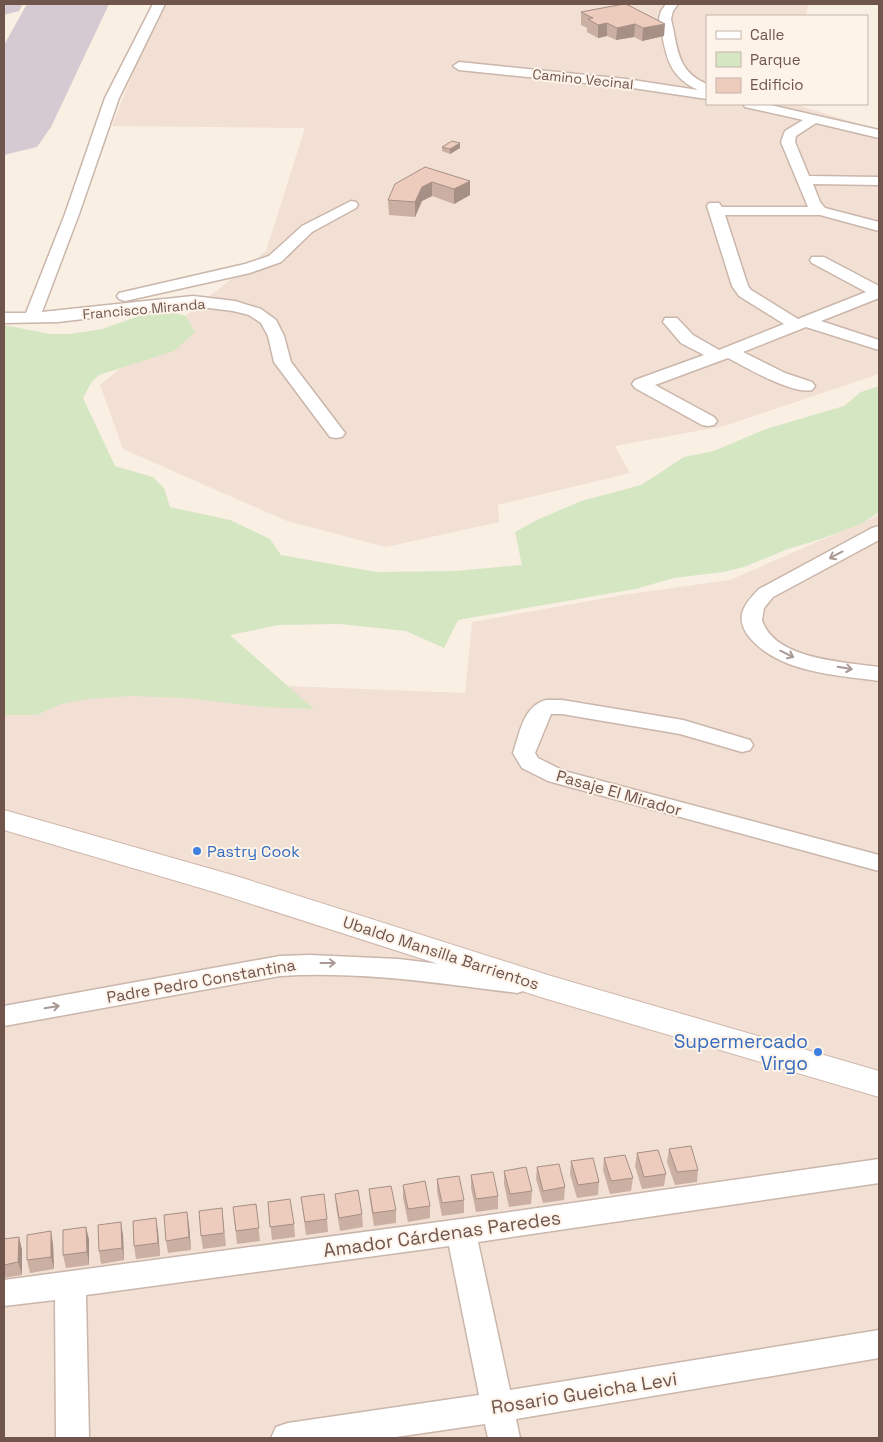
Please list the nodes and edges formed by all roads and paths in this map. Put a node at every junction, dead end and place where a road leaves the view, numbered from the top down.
1 (159, 4) edge
2 (672, 4) edge
3 (459, 66) dead end
4 (706, 89) edge
5 (706, 95) edge
6 (755, 105) edge
7 (814, 118) junction
8 (879, 134) edge
9 (805, 180) junction
10 (879, 181) edge
11 (351, 205) dead end
12 (820, 211) junction
13 (879, 227) edge
14 (818, 260) dead end
15 (879, 292) edge
16 (4, 318) edge
17 (32, 318) junction
18 (671, 322) dead end
19 (802, 324) junction
20 (879, 345) edge
21 (723, 354) junction
22 (806, 386) dead end
23 (708, 421) dead end
24 (336, 433) dead end
25 (879, 532) edge
26 (879, 674) edge
27 (742, 745) dead end
28 (4, 820) edge
29 (879, 863) edge
30 (548, 987) junction
31 (4, 1016) edge
32 (879, 1084) edge
33 (879, 1171) edge
34 (461, 1232) junction
35 (70, 1284) junction
36 (4, 1293) edge
37 (879, 1344) edge
38 (498, 1407) junction
39 (73, 1438) edge
40 (288, 1438) edge
41 (504, 1438) edge

1 - 17 street
2 - 4 street
3 - 5 street, Camino Vecinal
6 - 7 street
7 - 8 street
7 - 9 street
9 - 10 street
9 - 12 street
11 - 17 street
12 - 13 street
12 - 19 street
14 - 15 street
15 - 19 street
16 - 17 street, Francisco Miranda
17 - 24 street, Francisco Miranda
18 - 21 street
19 - 20 street
19 - 21 street
21 - 22 street
21 - 23 street
25 -> 26 street
27 - 29 street, Pasaje El Mirador
28 - 30 street, Ubaldo Mansilla Barrientos
31 -> 30 street, Padre Pedro Constantina
30 - 32 street, Ubaldo Mansilla Barrientos
33 - 34 street, Amador Cárdenas Paredes
34 - 35 street, Amador Cárdenas Paredes
34 - 38 street
35 - 36 street, Amador Cárdenas Paredes
35 - 39 street
37 - 38 street, Rosario Gueicha Levi
38 - 40 street, Rosario Gueicha Levi
38 - 41 street

